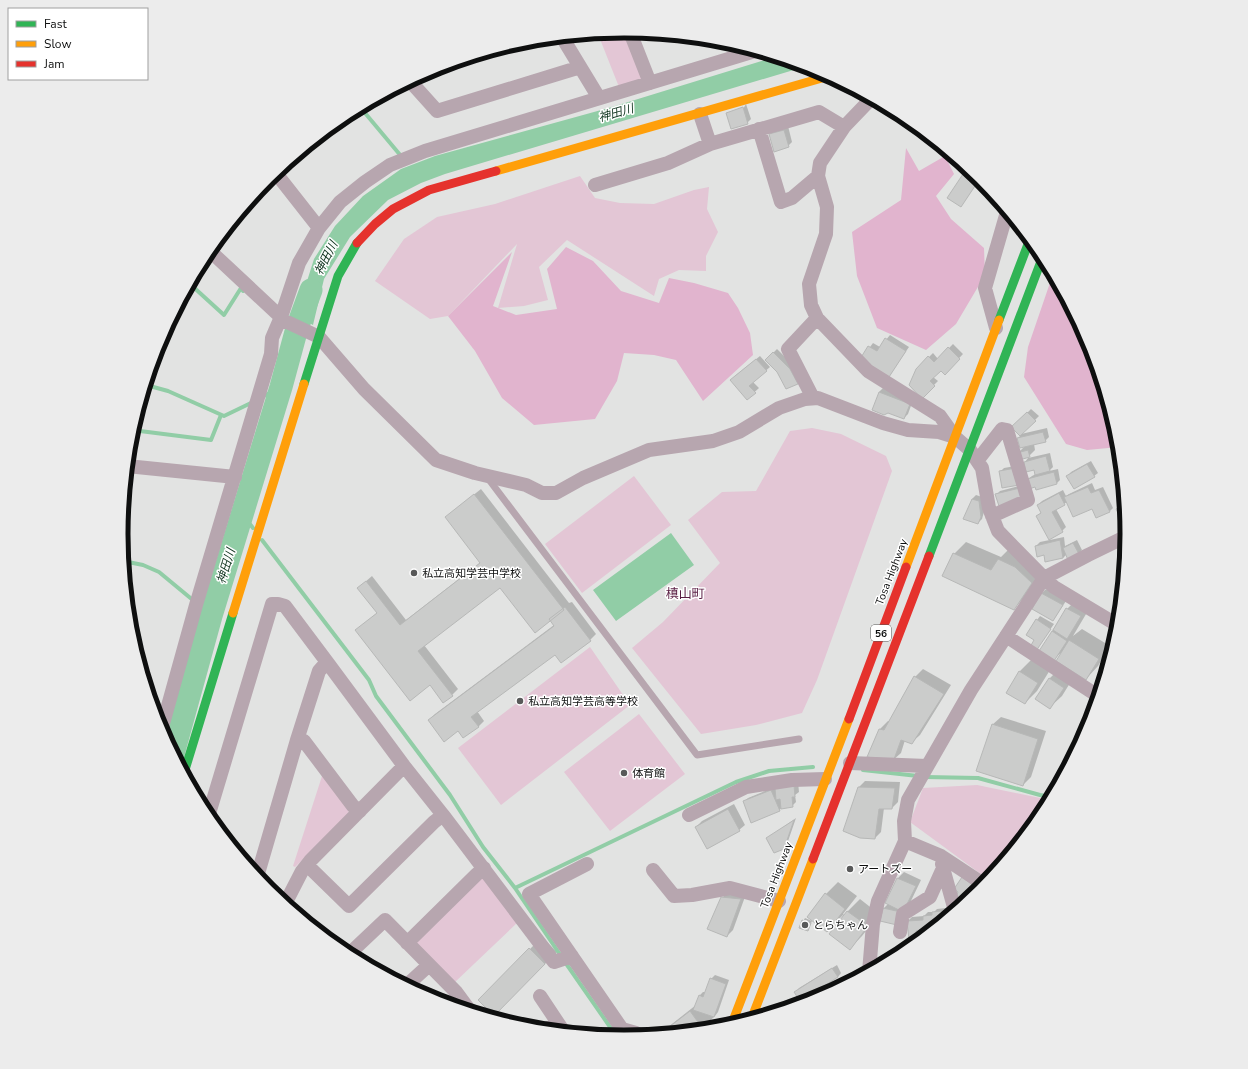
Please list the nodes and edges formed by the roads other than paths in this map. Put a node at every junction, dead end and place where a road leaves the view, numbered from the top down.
1 (632, 38) edge
2 (565, 41) edge
3 (747, 54) edge
4 (579, 65) junction
5 (820, 79) edge
6 (650, 83) junction
7 (413, 85) edge
8 (599, 98) junction
9 (868, 102) edge
10 (700, 114) junction
11 (844, 127) junction
12 (759, 130) junction
13 (710, 144) junction
14 (818, 176) junction
15 (279, 177) edge
16 (595, 185) dead end
17 (1006, 217) edge
18 (319, 228) junction
19 (1028, 246) edge
20 (214, 255) edge
21 (1040, 264) edge
22 (817, 318) junction
23 (283, 319) junction
24 (996, 328) junction
25 (316, 336) junction
26 (813, 398) junction
27 (955, 437) junction
28 (974, 456) junction
29 (133, 467) edge
30 (486, 476) junction
31 (235, 477) junction
32 (992, 516) junction
33 (1120, 539) edge
34 (1044, 578) junction
35 (1112, 623) edge
36 (1006, 636) junction
37 (327, 662) junction
38 (1094, 693) edge
39 (164, 721) edge
40 (799, 739) dead end
41 (297, 740) junction
42 (850, 763) junction
43 (404, 766) junction
44 (186, 767) edge
45 (927, 767) junction
46 (826, 779) junction
47 (210, 809) edge
48 (360, 811) junction
49 (443, 815) junction
50 (689, 815) dead end
51 (905, 841) junction
52 (942, 862) junction
53 (587, 864) dead end
54 (307, 865) junction
55 (484, 868) junction
56 (653, 870) dead end
57 (259, 871) edge
58 (979, 881) edge
59 (287, 899) edge
60 (779, 901) junction
61 (954, 905) edge
62 (900, 932) dead end
63 (407, 943) junction
64 (353, 950) edge
65 (566, 958) junction
66 (429, 965) junction
67 (870, 965) edge
68 (410, 983) edge
69 (540, 996) dead end
70 (466, 1006) edge
71 (753, 1014) edge
72 (734, 1018) edge
73 (554, 1026) edge
74 (629, 1031) edge

1 - 6 street
2 - 4 street
3 - 6 street
4 - 7 street
4 - 8 street
5 - 10 main road
6 - 8 street
8 - 18 street
9 - 11 street
10 - 13 street
10 - 25 main road
11 - 12 street
11 - 14 street
12 - 13 street
12 - 14 street
13 - 16 street
14 - 22 street
15 - 18 street
17 - 24 street
18 - 23 street
19 - 24 main road, Tosa Highway / 56
20 - 23 street
21 - 28 main road, 56
22 - 26 street
22 - 27 street
23 - 25 street
23 - 31 street
24 - 27 main road, Tosa Highway / 56
25 - 30 street
25 - 44 main road
26 - 27 street
26 - 30 street
27 - 28 street
27 - 46 main road, Tosa Highway / 56
28 - 32 street
28 - 32 street
28 - 42 main road, 56
29 - 31 street
30 - 40 lane
31 - 39 street
32 - 34 street
33 - 34 street
34 - 35 street
34 - 36 street
36 - 38 street
36 - 45 street
37 - 41 street
37 - 43 street
37 - 47 street
41 - 48 street
41 - 57 street
42 - 45 street
42 - 71 main road, 56
43 - 48 street
43 - 49 street
45 - 51 street
46 - 50 street
46 - 60 main road, Tosa Highway / 56
48 - 54 street
49 - 54 street
49 - 55 street
51 - 52 street
51 - 67 street
52 - 58 street
52 - 61 street
52 - 62 street
53 - 65 street
54 - 59 street
55 - 63 street
55 - 65 street
56 - 60 street
60 - 72 main road, Tosa Highway / 56
63 - 64 street
63 - 66 street
65 - 74 street
66 - 68 street
66 - 70 street
69 - 73 street

